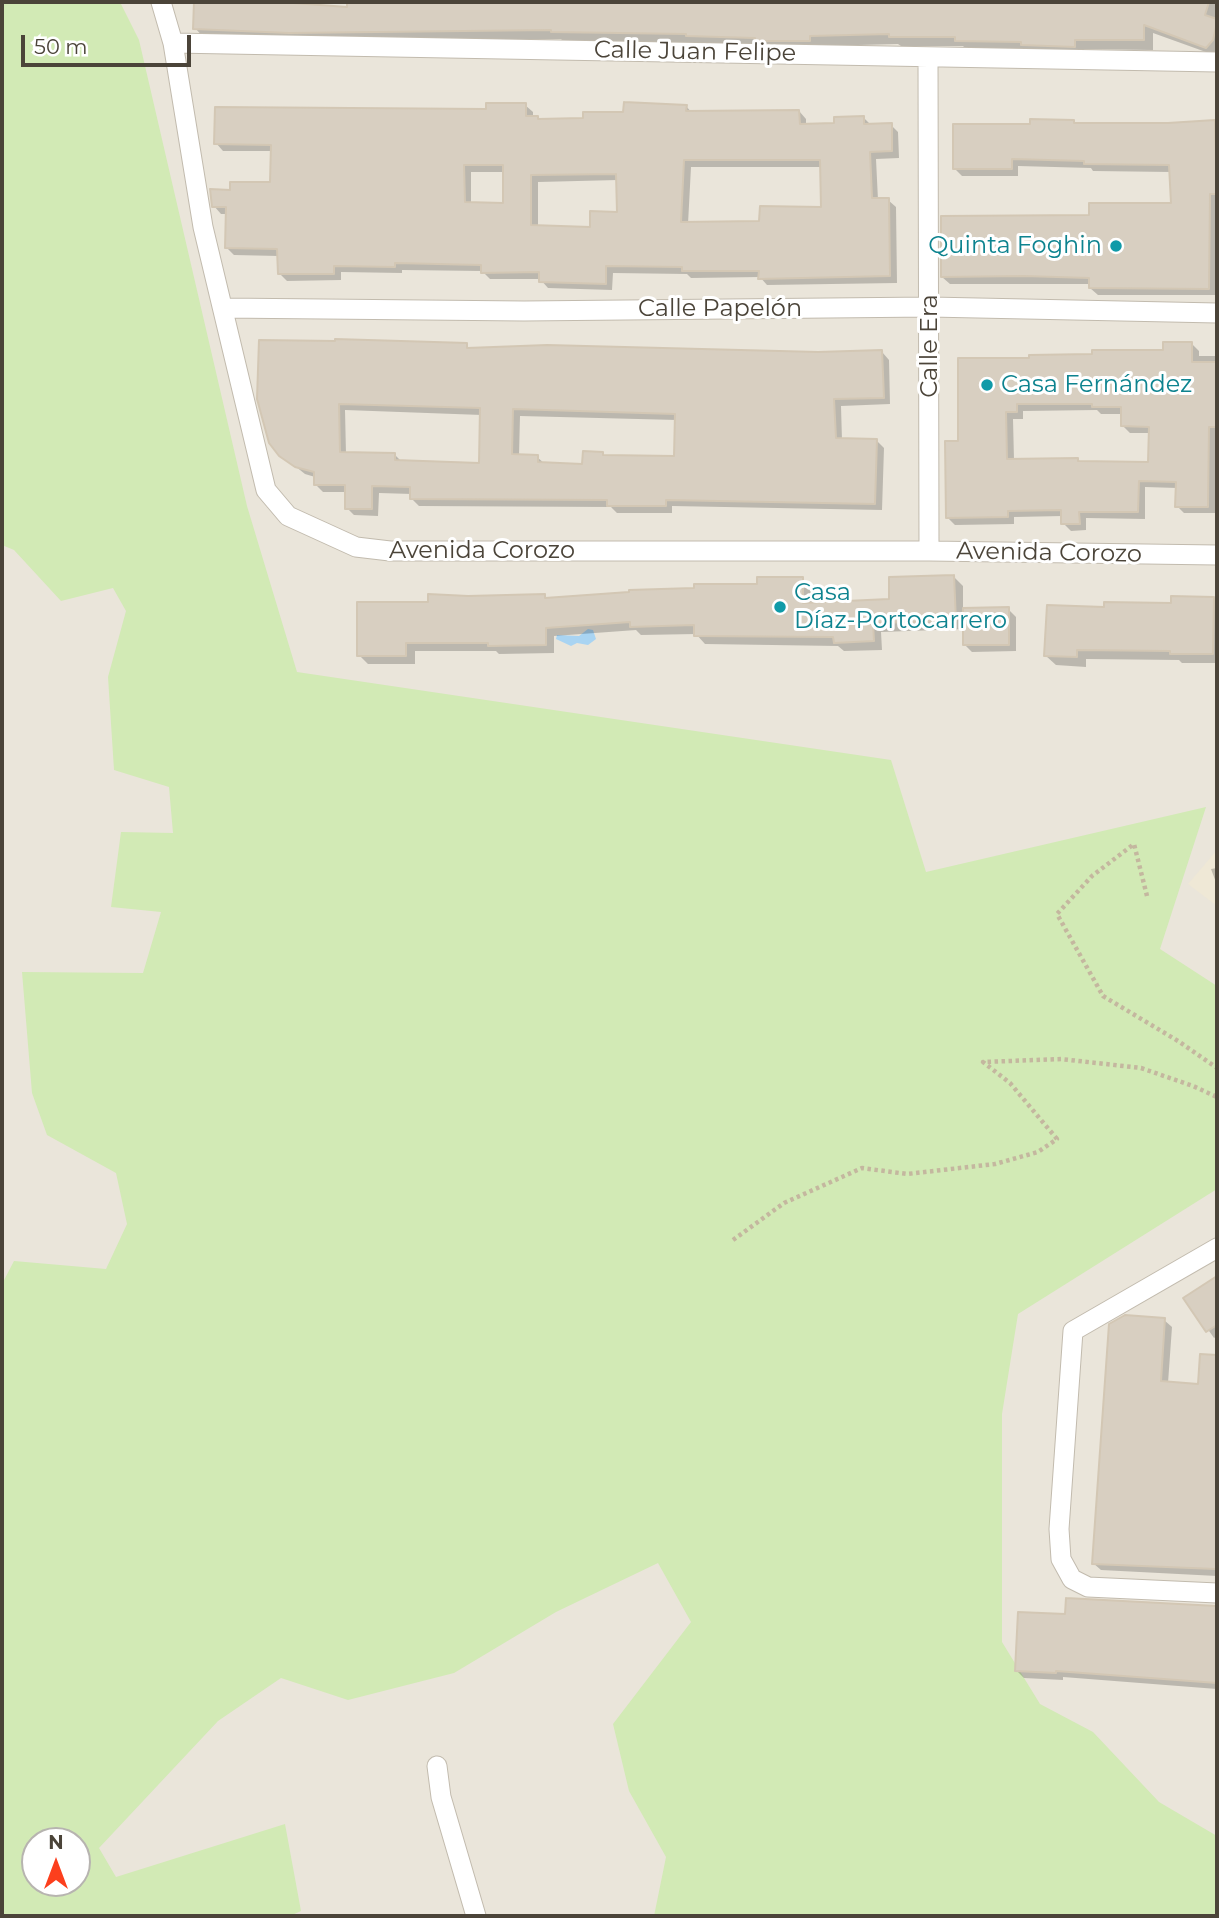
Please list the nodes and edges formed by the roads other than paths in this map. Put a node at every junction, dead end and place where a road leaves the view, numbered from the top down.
1 (161, 2) edge
2 (173, 43) junction
3 (928, 57) junction
4 (1217, 62) edge
5 (930, 307) junction
6 (223, 308) junction
7 (1217, 313) edge
8 (929, 551) junction
9 (1217, 555) edge
10 (1217, 1248) edge
11 (1217, 1593) edge
12 (437, 1766) dead end
13 (476, 1916) edge

1 - 2 street, Avenida Corozo
2 - 3 street, Calle Juan Felipe
2 - 6 street, Avenida Corozo
3 - 4 street, Calle Juan Felipe
3 - 5 street, Calle Era
5 - 6 street, Calle Papelón
5 - 7 street, Calle Papelón
5 - 8 street, Calle Era
6 - 8 street, Avenida Corozo
8 - 9 street, Avenida Corozo
10 - 11 street
12 - 13 street

